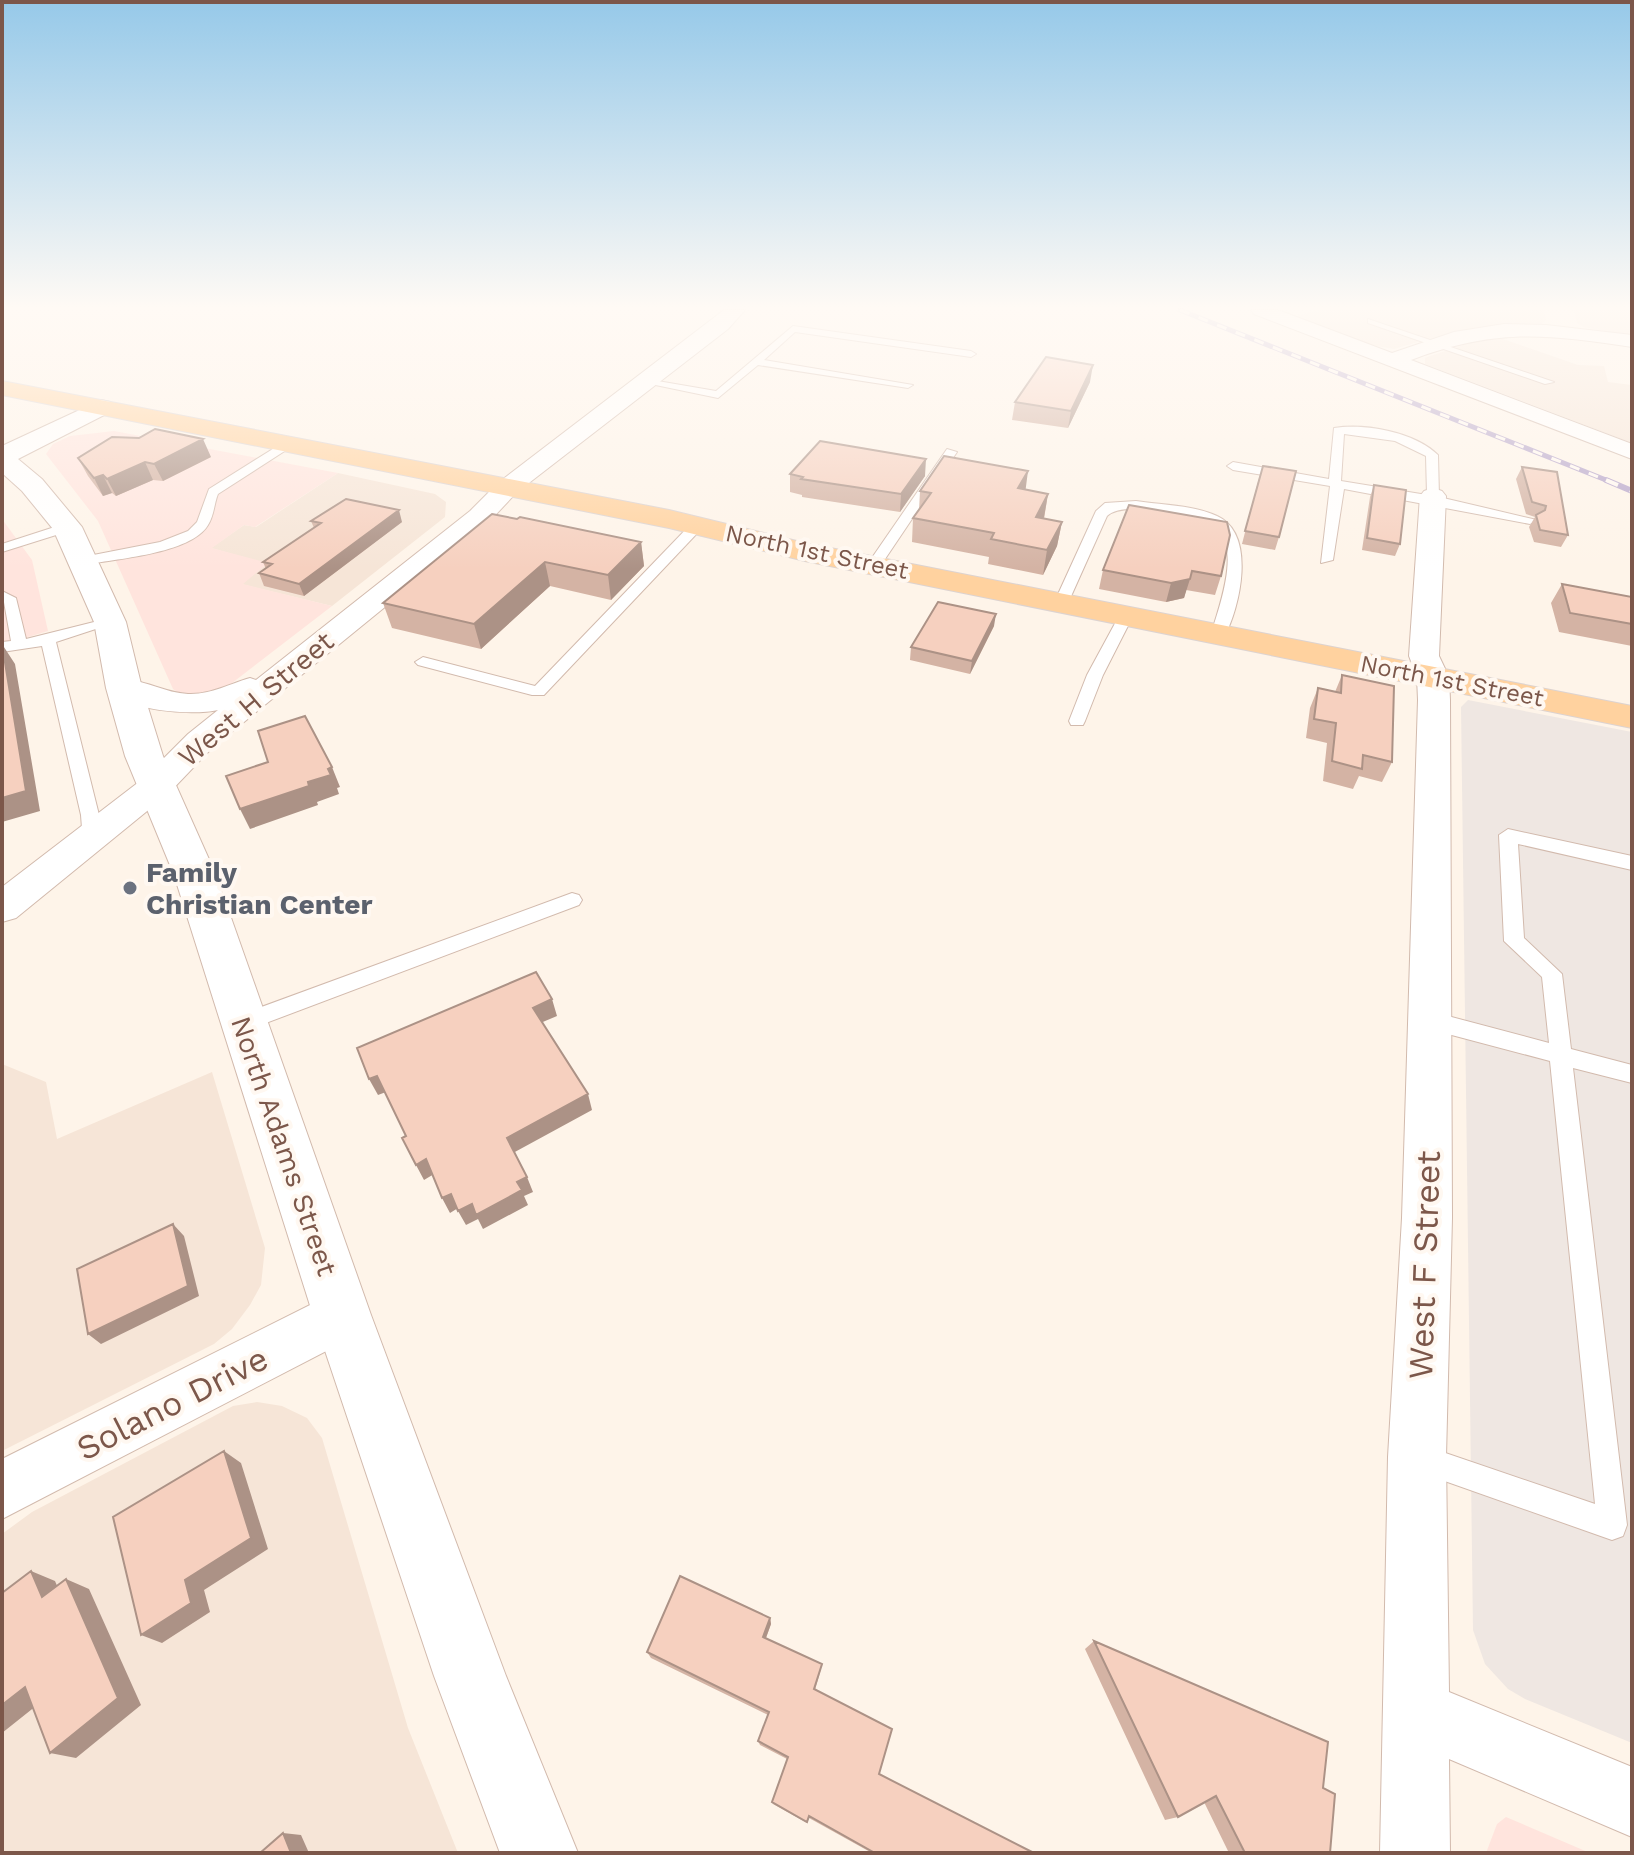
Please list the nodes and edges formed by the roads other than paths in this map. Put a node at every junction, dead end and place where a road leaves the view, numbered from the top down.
1 (47, 397) edge
2 (627, 397) edge
3 (1487, 397) edge
4 (101, 407) junction
5 (288, 445) junction
6 (951, 452) dead end
7 (1632, 452) edge
8 (2, 458) edge
9 (1233, 466) dead end
10 (1335, 483) junction
11 (507, 488) junction
12 (1433, 498) junction
13 (1530, 520) edge
14 (697, 526) junction
15 (75, 544) junction
16 (4, 545) edge
17 (1326, 560) dead end
18 (874, 565) junction
19 (2, 595) edge
20 (1061, 603) junction
21 (1126, 616) junction
22 (110, 622) junction
23 (1219, 634) junction
24 (48, 639) junction
25 (20, 645) junction
26 (2, 647) edge
27 (423, 662) dead end
28 (286, 671) junction
29 (1433, 677) junction
30 (124, 688) junction
31 (1632, 717) edge
32 (1077, 721) dead end
33 (156, 786) junction
34 (90, 838) junction
35 (1632, 863) edge
36 (572, 900) dead end
37 (2, 908) edge
38 (1429, 1020) junction
39 (242, 1023) junction
40 (1560, 1055) junction
41 (1632, 1074) edge
42 (342, 1315) junction
43 (1417, 1457) junction
44 (2, 1490) edge
45 (1417, 1712) junction
46 (1632, 1802) edge
47 (539, 1853) edge
48 (1415, 1853) edge

1 - 4 main road, North 1st Street
2 - 11 street, West H Street
3 - 7 street
4 - 5 main road, North 1st Street
4 - 8 street, North Adams Street
5 - 11 main road, North 1st Street
5 - 15 lane
6 - 18 lane
8 - 15 street, North Adams Street
9 - 10 lane
10 - 12 lane
10 - 12 lane
10 - 17 lane
11 - 14 main road, North 1st Street
11 - 28 street, West H Street
12 - 13 lane
12 - 29 street, West F Street
14 - 18 main road, North 1st Street
14 - 27 lane
15 - 16 lane
15 - 22 street, North Adams Street
18 - 20 main road, North 1st Street
19 - 25 lane
20 - 21 main road, North 1st Street
20 - 23 lane
21 - 23 main road, North 1st Street
21 - 32 lane
22 - 24 lane
22 - 30 street, North Adams Street
23 - 29 main road, North 1st Street
24 - 25 lane
24 - 34 lane
25 - 26 lane
28 - 30 street
28 - 33 street, West H Street
29 - 31 main road, North 1st Street
29 - 38 street, West F Street
30 - 33 street, North Adams Street
33 - 34 street, West H Street
33 - 39 street, North Adams Street
34 - 37 street, West H Street
35 - 40 lane
36 - 39 lane
38 - 40 lane
38 - 43 street, West F Street
39 - 42 street, North Adams Street
40 - 41 lane
40 - 43 lane
42 - 44 street, Solano Drive
42 - 47 street, North Adams Street
43 - 45 street, West F Street
45 - 46 street
45 - 48 street, West F Street

